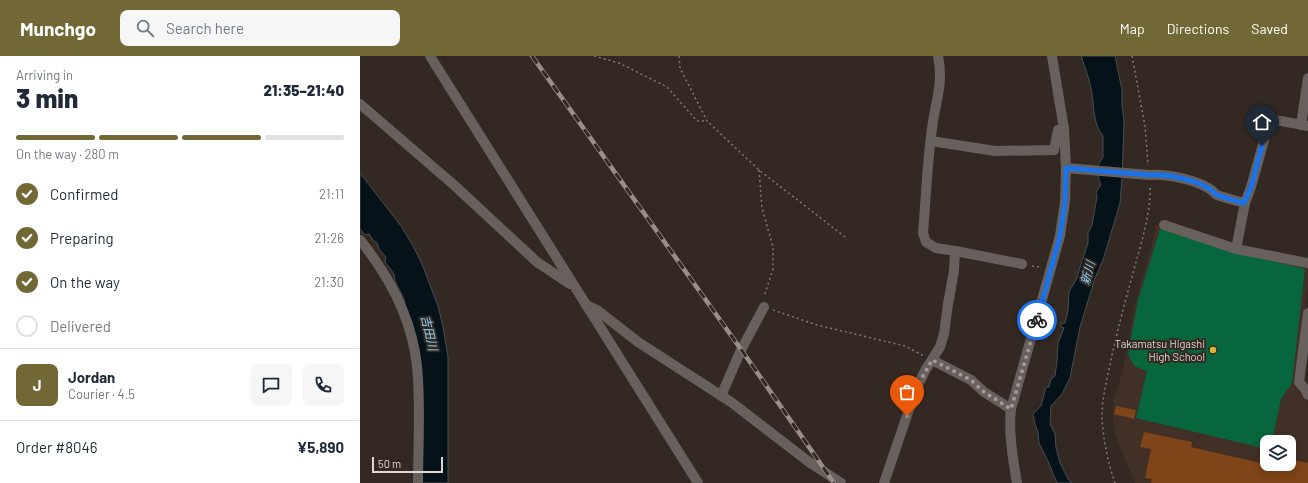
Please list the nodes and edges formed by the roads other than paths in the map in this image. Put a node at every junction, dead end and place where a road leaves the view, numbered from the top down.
1 (430, 56) edge
2 (938, 56) edge
3 (1052, 56) edge
4 (1308, 78) edge
5 (360, 104) edge
6 (1304, 126) edge
7 (1064, 129) junction
8 (931, 141) junction
9 (1066, 168) junction
10 (1244, 203) junction
11 (1164, 226) dead end
12 (362, 243) edge
13 (1236, 249) junction
14 (955, 251) junction
15 (1308, 263) edge
16 (1022, 264) road end
17 (574, 286) junction
18 (586, 305) junction
19 (764, 307) road end
20 (1308, 313) edge
21 (932, 360) junction
22 (1308, 395) edge
23 (721, 396) junction
24 (1011, 409) junction
25 (418, 483) edge
26 (698, 483) edge
27 (841, 483) edge
28 (884, 483) edge
29 (1017, 483) edge

1 - 17 street
2 - 8 street
3 - 7 street
4 - 6 street
5 - 17 street
6 - 10 street
7 - 8 street
7 - 9 street
8 - 14 street
9 - 10 street
9 - 24 street
10 - 13 street
11 - 13 street
12 - 25 street
13 - 15 street
14 - 16 street
14 - 21 street
17 - 18 street
18 - 23 street
18 - 26 street
19 - 23 street
20 - 22 street
21 - 24 street
21 - 28 street
23 - 27 street
24 - 29 street

